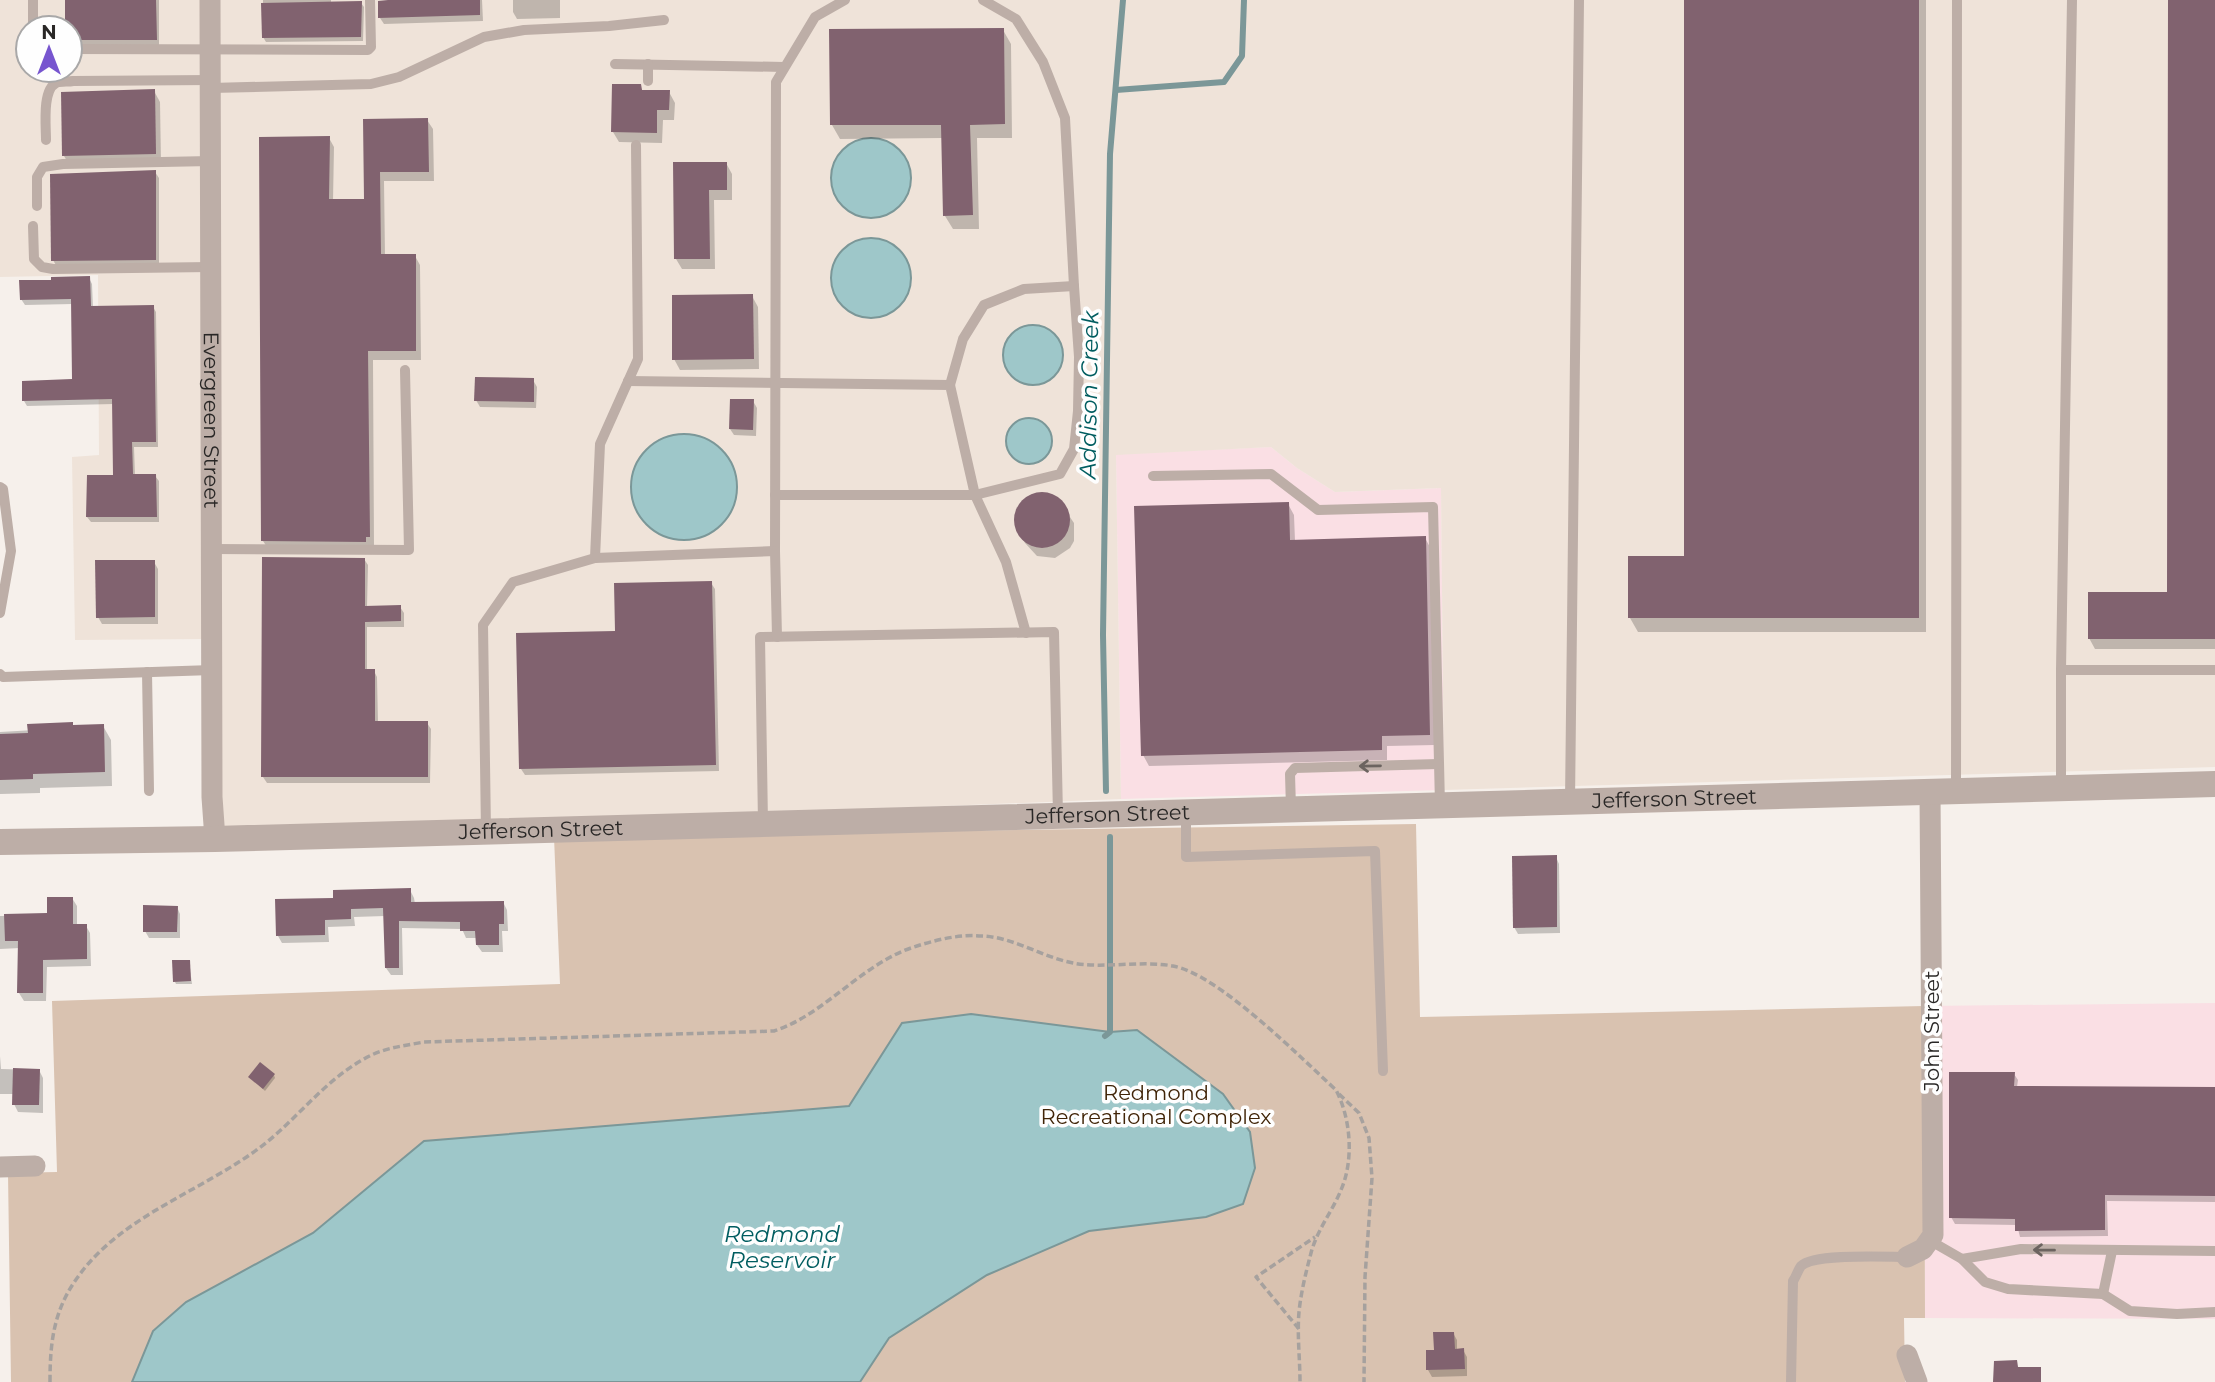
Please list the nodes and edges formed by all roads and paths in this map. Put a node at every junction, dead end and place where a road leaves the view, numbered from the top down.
1 (210, 0) edge
2 (370, 0) edge
3 (845, 0) edge
4 (983, 0) edge
5 (1579, 0) edge
6 (1957, 0) edge
7 (2072, 0) edge
8 (664, 20) dead end
9 (84, 49) edge
10 (210, 49) junction
11 (615, 64) dead end
12 (648, 64) junction
13 (784, 67) junction
14 (648, 81) dead end
15 (211, 84) junction
16 (46, 140) dead end
17 (636, 145) dead end
18 (211, 161) junction
19 (37, 206) dead end
20 (33, 226) dead end
21 (211, 267) junction
22 (1074, 286) junction
23 (405, 370) dead end
24 (628, 381) junction
25 (774, 382) junction
26 (950, 385) junction
27 (1153, 476) dead end
28 (0, 487) edge
29 (775, 495) junction
30 (975, 495) junction
31 (212, 550) junction
32 (775, 551) junction
33 (595, 558) junction
34 (0, 613) edge
35 (1026, 633) junction
36 (777, 637) junction
37 (212, 670) junction
38 (2061, 670) junction
39 (2215, 670) edge
40 (147, 671) junction
41 (0, 674) edge
42 (1438, 764) junction
43 (2215, 784) edge
44 (2061, 788) junction
45 (149, 791) dead end
46 (1943, 791) junction
47 (1570, 802) junction
48 (1440, 805) junction
49 (1291, 809) junction
50 (1186, 812) junction
51 (1058, 815) junction
52 (763, 823) junction
53 (486, 831) junction
54 (215, 839) junction
55 (0, 842) edge
56 (1383, 1072) dead end
57 (1336, 1090) junction
58 (35, 1166) dead end
59 (0, 1167) edge
60 (1317, 1236) junction
61 (1929, 1240) junction
62 (2112, 1251) junction
63 (2215, 1251) edge
64 (1907, 1257) joint
65 (1962, 1259) junction
66 (2103, 1294) junction
67 (2215, 1312) edge
68 (1300, 1329) junction
69 (1907, 1355) dead end
70 (50, 1382) edge
71 (1300, 1382) edge
72 (1364, 1382) edge
73 (1791, 1382) edge
74 (1917, 1382) edge

1 - 10 street, Evergreen Street
2 - 10 lane
3 - 13 lane
4 - 22 lane
5 - 47 lane
6 - 46 lane
7 - 38 lane
8 - 15 lane
9 - 10 lane
10 - 15 street, Evergreen Street
11 - 12 lane
12 - 13 lane
12 - 14 lane
13 - 25 lane
15 - 16 lane
15 - 18 street, Evergreen Street
17 - 24 lane
18 - 19 lane
18 - 21 street, Evergreen Street
20 - 21 lane
21 - 31 street, Evergreen Street
22 - 26 lane
22 - 30 lane
23 - 31 lane
24 - 25 lane
24 - 33 lane
25 - 26 lane
25 - 29 lane
26 - 30 lane
27 - 42 lane
28 - 34 lane
29 - 30 lane
29 - 32 lane
30 - 35 lane
31 - 37 street, Evergreen Street
32 - 33 lane
32 - 36 lane
33 - 53 lane
35 - 36 lane
35 - 51 lane
36 - 52 lane
37 - 40 lane
37 - 54 street, Evergreen Street
38 - 39 lane
38 - 44 lane
40 - 41 lane
40 - 45 lane
42 - 48 lane
42 -> 49 lane
43 - 44 street, Jefferson Street
44 - 46 street, Jefferson Street
46 - 47 street, Jefferson Street
46 - 61 street, John Street
47 - 48 street, Jefferson Street
48 - 49 street, Jefferson Street
49 - 50 street, Jefferson Street
50 - 51 street, Jefferson Street
50 - 56 lane
51 - 52 street, Jefferson Street
52 - 53 street, Jefferson Street
53 - 54 street, Jefferson Street
54 - 55 street, Jefferson Street
57 - 60 path
57 - 70 path
57 - 72 path
58 - 59 street
60 - 68 path
60 - 68 path
61 - 64 street
61 - 65 lane
62 - 63 lane
62 -> 65 lane
62 - 66 lane
64 - 73 lane
65 - 66 lane
66 - 67 lane
68 - 71 path
69 - 74 street

